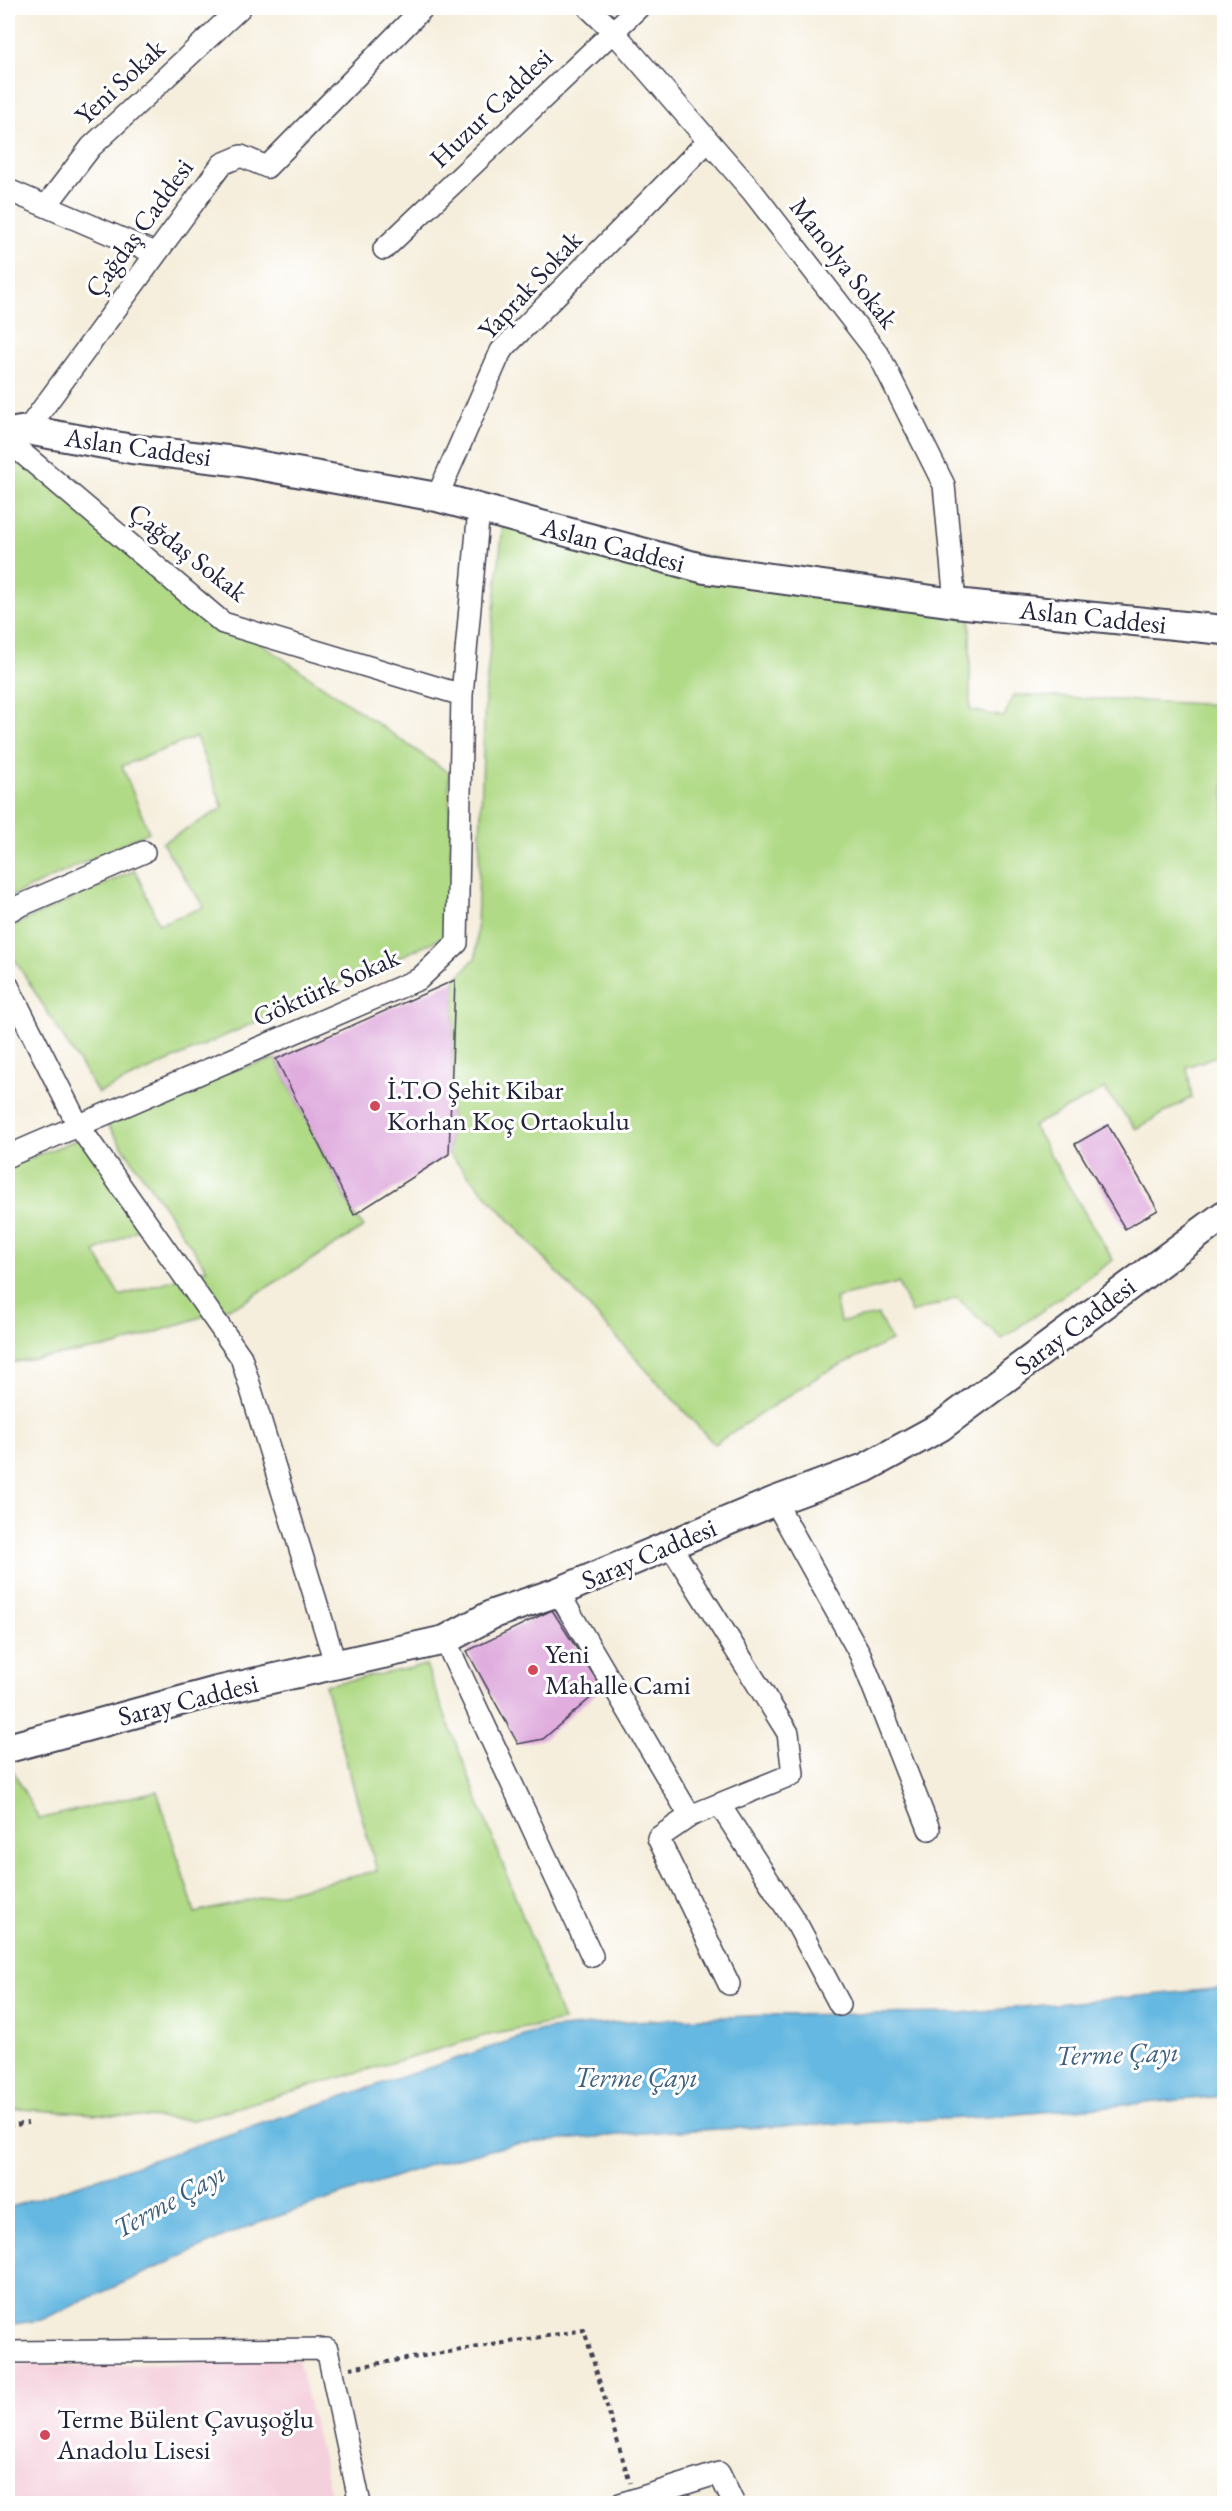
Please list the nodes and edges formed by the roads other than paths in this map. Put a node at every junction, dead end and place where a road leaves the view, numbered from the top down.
1 (240, 8) edge
2 (423, 8) edge
3 (589, 8) edge
4 (638, 8) edge
5 (613, 31) junction
6 (707, 142) junction
7 (8, 190) edge
8 (46, 206) junction
9 (384, 249) dead end
10 (155, 253) junction
11 (14, 435) edge
12 (437, 497) junction
13 (479, 509) junction
14 (955, 603) junction
15 (1224, 630) edge
16 (462, 695) junction
17 (144, 852) dead end
18 (8, 911) edge
19 (8, 986) edge
20 (78, 1125) junction
21 (8, 1156) edge
22 (1224, 1215) edge
23 (775, 1501) junction
24 (670, 1545) junction
25 (558, 1592) junction
26 (445, 1640) junction
27 (336, 1666) junction
28 (8, 1748) edge
29 (719, 1804) junction
30 (690, 1816) junction
31 (929, 1830) dead end
32 (592, 1956) dead end
33 (729, 1984) dead end
34 (840, 2005) dead end
35 (8, 2352) edge
36 (628, 2502) edge
37 (360, 2504) edge
38 (734, 2504) edge

1 - 8 street, Yeni Sokak
2 - 10 street, Çağdaş Caddesi
3 - 5 street, Manolya Sokak
4 - 5 street, Huzur Caddesi
5 - 6 street, Manolya Sokak
5 - 9 street, Huzur Caddesi
6 - 12 street, Yaprak Sokak
6 - 14 street, Manolya Sokak
7 - 8 street
8 - 10 street
10 - 11 street, Çağdaş Caddesi
11 - 12 main road, Aslan Caddesi
11 - 16 street, Çağdaş Sokak
12 - 13 main road, Aslan Caddesi
13 - 14 main road, Aslan Caddesi
13 - 16 street, Göktürk Sokak
14 - 15 main road, Aslan Caddesi
16 - 20 street, Göktürk Sokak
17 - 18 street
19 - 20 street
20 - 21 street, Göktürk Sokak
20 - 27 street
22 - 23 main road, Saray Caddesi
23 - 24 main road, Saray Caddesi
23 - 31 street
24 - 25 main road, Saray Caddesi
24 - 29 street
25 - 26 main road, Saray Caddesi
25 - 30 street
26 - 27 main road, Saray Caddesi
26 - 32 street
27 - 28 main road, Saray Caddesi
29 - 30 street
29 - 34 street
30 - 33 street
35 - 37 street
36 - 38 street

